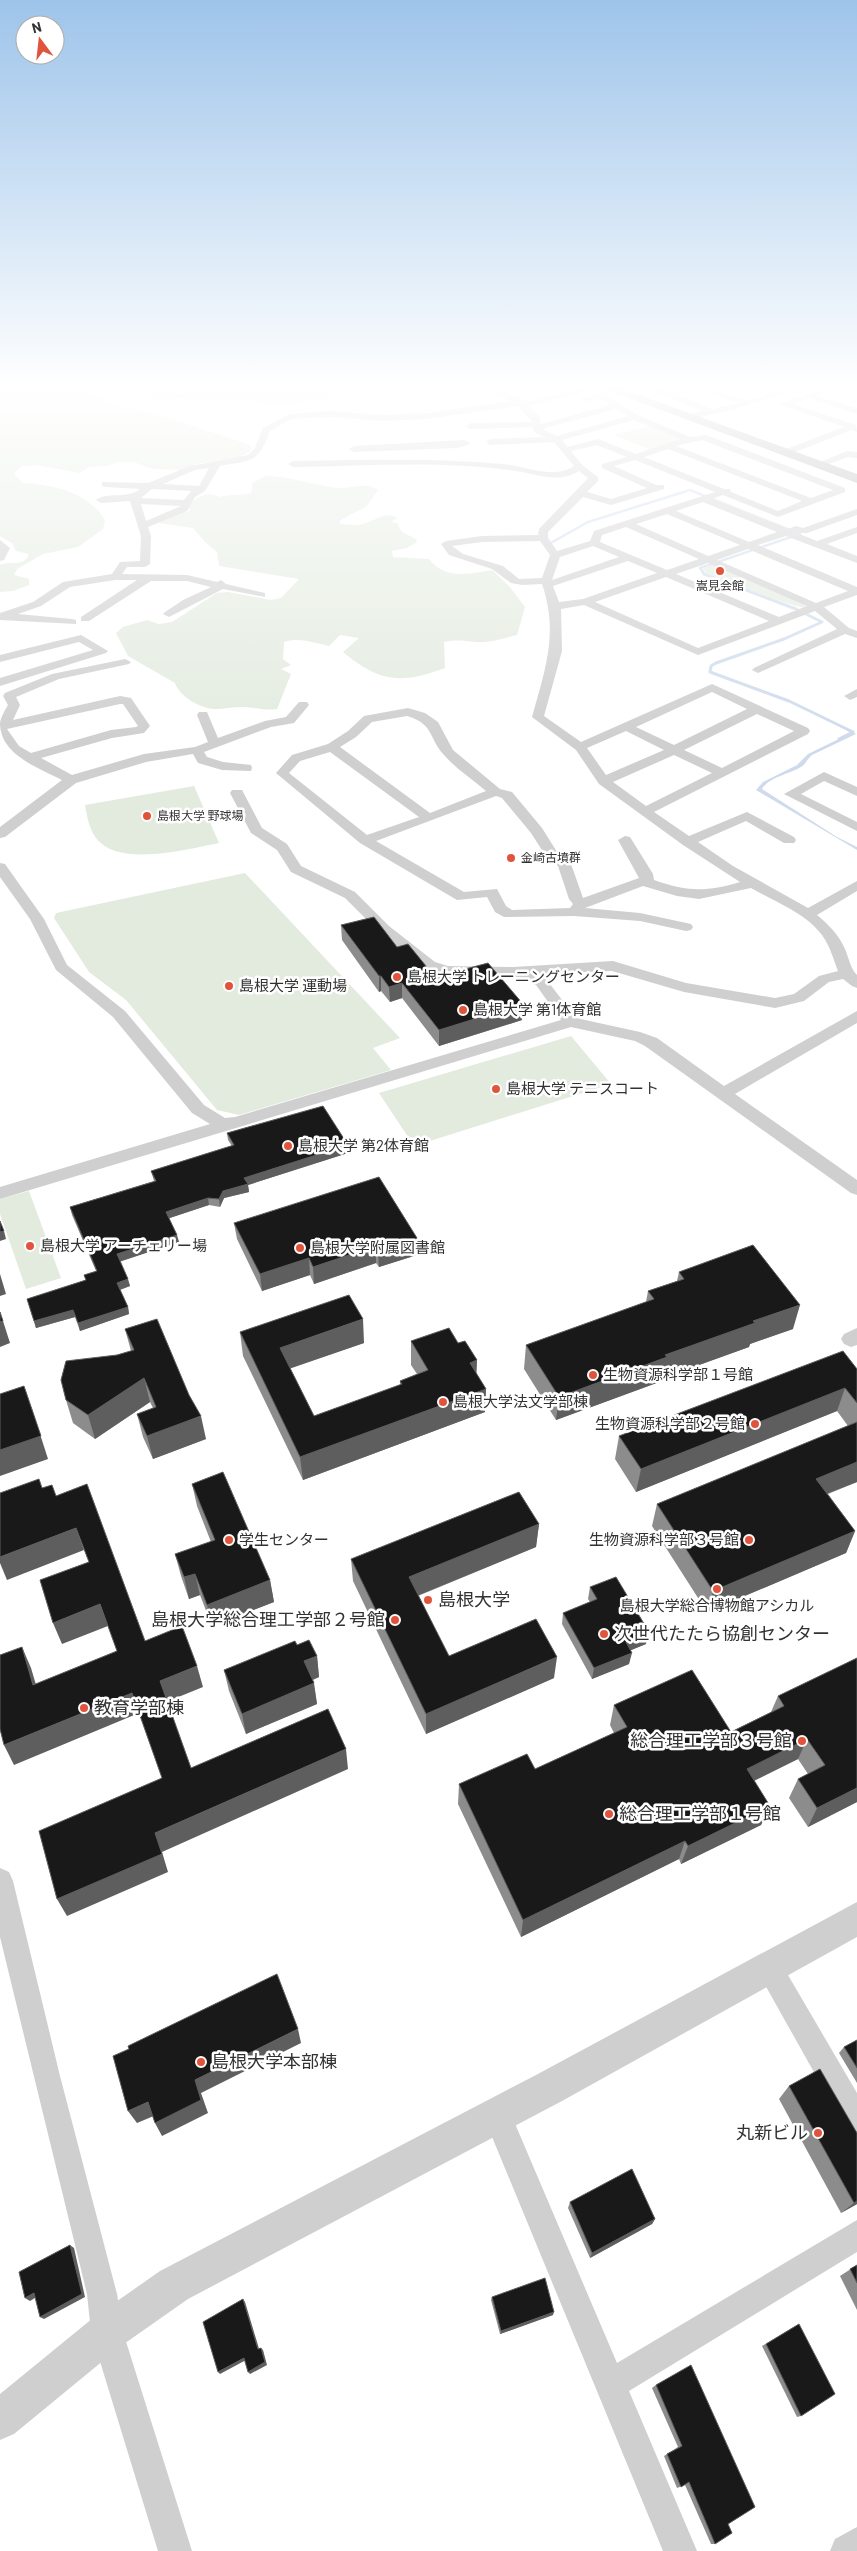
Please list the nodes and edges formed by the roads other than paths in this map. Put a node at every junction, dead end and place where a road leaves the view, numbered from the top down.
1 (137, 504) edge
2 (186, 504) edge
3 (569, 504) edge
4 (687, 504) edge
5 (717, 504) edge
6 (754, 504) edge
7 (803, 504) edge
8 (668, 510) junction
9 (857, 512) edge
10 (144, 524) junction
11 (627, 524) junction
12 (857, 530) edge
13 (791, 533) junction
14 (543, 538) junction
15 (0, 543) edge
16 (594, 543) junction
17 (818, 544) junction
18 (754, 547) junction
19 (555, 555) junction
20 (0, 558) edge
21 (628, 558) junction
22 (857, 560) edge
23 (712, 561) junction
24 (664, 574) junction
25 (115, 577) junction
26 (149, 577) junction
27 (213, 577) dead end
28 (547, 583) junction
29 (219, 587) junction
30 (857, 591) edge
31 (261, 595) dead end
32 (584, 602) junction
33 (555, 606) junction
34 (808, 611) junction
35 (169, 614) dead end
36 (2, 616) edge
37 (85, 619) dead end
38 (72, 622) dead end
39 (779, 622) junction
40 (846, 630) junction
41 (857, 635) edge
42 (0, 658) edge
43 (124, 662) dead end
44 (758, 670) dead end
45 (0, 682) edge
46 (303, 705) dead end
47 (757, 710) junction
48 (203, 715) dead end
49 (0, 727) edge
50 (627, 727) junction
51 (216, 743) junction
52 (332, 747) junction
53 (580, 747) junction
54 (15, 749) junction
55 (197, 750) junction
56 (674, 750) junction
57 (0, 752) edge
58 (30, 757) junction
59 (246, 768) dead end
60 (723, 773) junction
61 (71, 780) junction
62 (604, 781) junction
63 (495, 792) junction
64 (857, 792) edge
65 (237, 794) dead end
66 (645, 812) junction
67 (429, 818) junction
68 (857, 827) edge
69 (0, 834) edge
70 (365, 840) junction
71 (625, 840) dead end
72 (789, 840) dead end
73 (688, 842) junction
74 (0, 868) edge
75 (647, 882) junction
76 (751, 883) junction
77 (857, 885) edge
78 (578, 908) junction
79 (808, 914) junction
80 (686, 927) dead end
81 (513, 971) junction
82 (853, 978) edge
83 (857, 1016) edge
84 (571, 1022) junction
85 (723, 1094) junction
86 (222, 1124) junction
87 (856, 1187) edge
88 (0, 1193) edge
89 (0, 1881) edge
90 (857, 1919) edge
91 (769, 1967) junction
92 (497, 2114) junction
93 (857, 2121) edge
94 (857, 2235) edge
95 (106, 2332) junction
96 (611, 2384) junction
97 (0, 2420) edge
98 (857, 2544) edge
99 (175, 2551) edge
100 (680, 2551) edge
101 (847, 2551) edge

1 - 10 street
2 - 10 street
3 - 14 street
4 - 8 street
5 - 13 street
6 - 7 street
8 - 11 street
8 - 18 street
9 - 13 street
10 - 25 street
11 - 16 street
11 - 23 street
12 - 17 street
13 - 17 street
13 - 18 street
14 - 19 street
14 - 28 street
15 - 20 street
16 - 19 street
16 - 21 street
17 - 22 street
18 - 23 street
18 - 30 street
19 - 28 street
21 - 24 street
21 - 28 street
23 - 24 street
23 - 34 street
24 - 32 street
24 - 39 street
25 - 26 street
25 - 36 street
26 - 29 street
26 - 37 street
27 - 29 street
28 - 33 street
29 - 31 street
29 - 35 street
30 - 34 street
32 - 33 street
32 - 39 street
33 - 53 street
34 - 39 street
34 - 40 street
36 - 38 street
40 - 41 street
40 - 44 street
42 - 45 street
43 - 49 street
46 - 51 street
47 - 50 street
47 - 56 street
47 - 60 street
48 - 51 street
49 - 54 street
49 - 58 street
50 - 53 street
50 - 56 street
51 - 55 street
52 - 63 street
52 - 67 street
52 - 70 street
53 - 62 street
54 - 57 street
54 - 58 street
55 - 59 street
55 - 61 street
56 - 60 street
56 - 62 street
58 - 61 street
60 - 66 street
61 - 69 street
62 - 66 street
63 - 67 street
63 - 78 street
64 - 68 street
65 - 81 street
66 - 73 street
67 - 70 street
70 - 78 street
71 - 75 street
72 - 73 street
73 - 76 street
74 - 86 street
75 - 76 street
75 - 78 street
76 - 79 street
77 - 79 street
78 - 80 street
79 - 82 street
81 - 82 street
81 - 84 street
83 - 85 street
84 - 85 street
84 - 86 street
85 - 87 street
86 - 88 street
89 - 95 street
90 - 91 street
91 - 92 street
91 - 93 street
92 - 95 street
92 - 96 street
94 - 96 street
95 - 97 street
95 - 99 street
96 - 100 street
98 - 101 street

